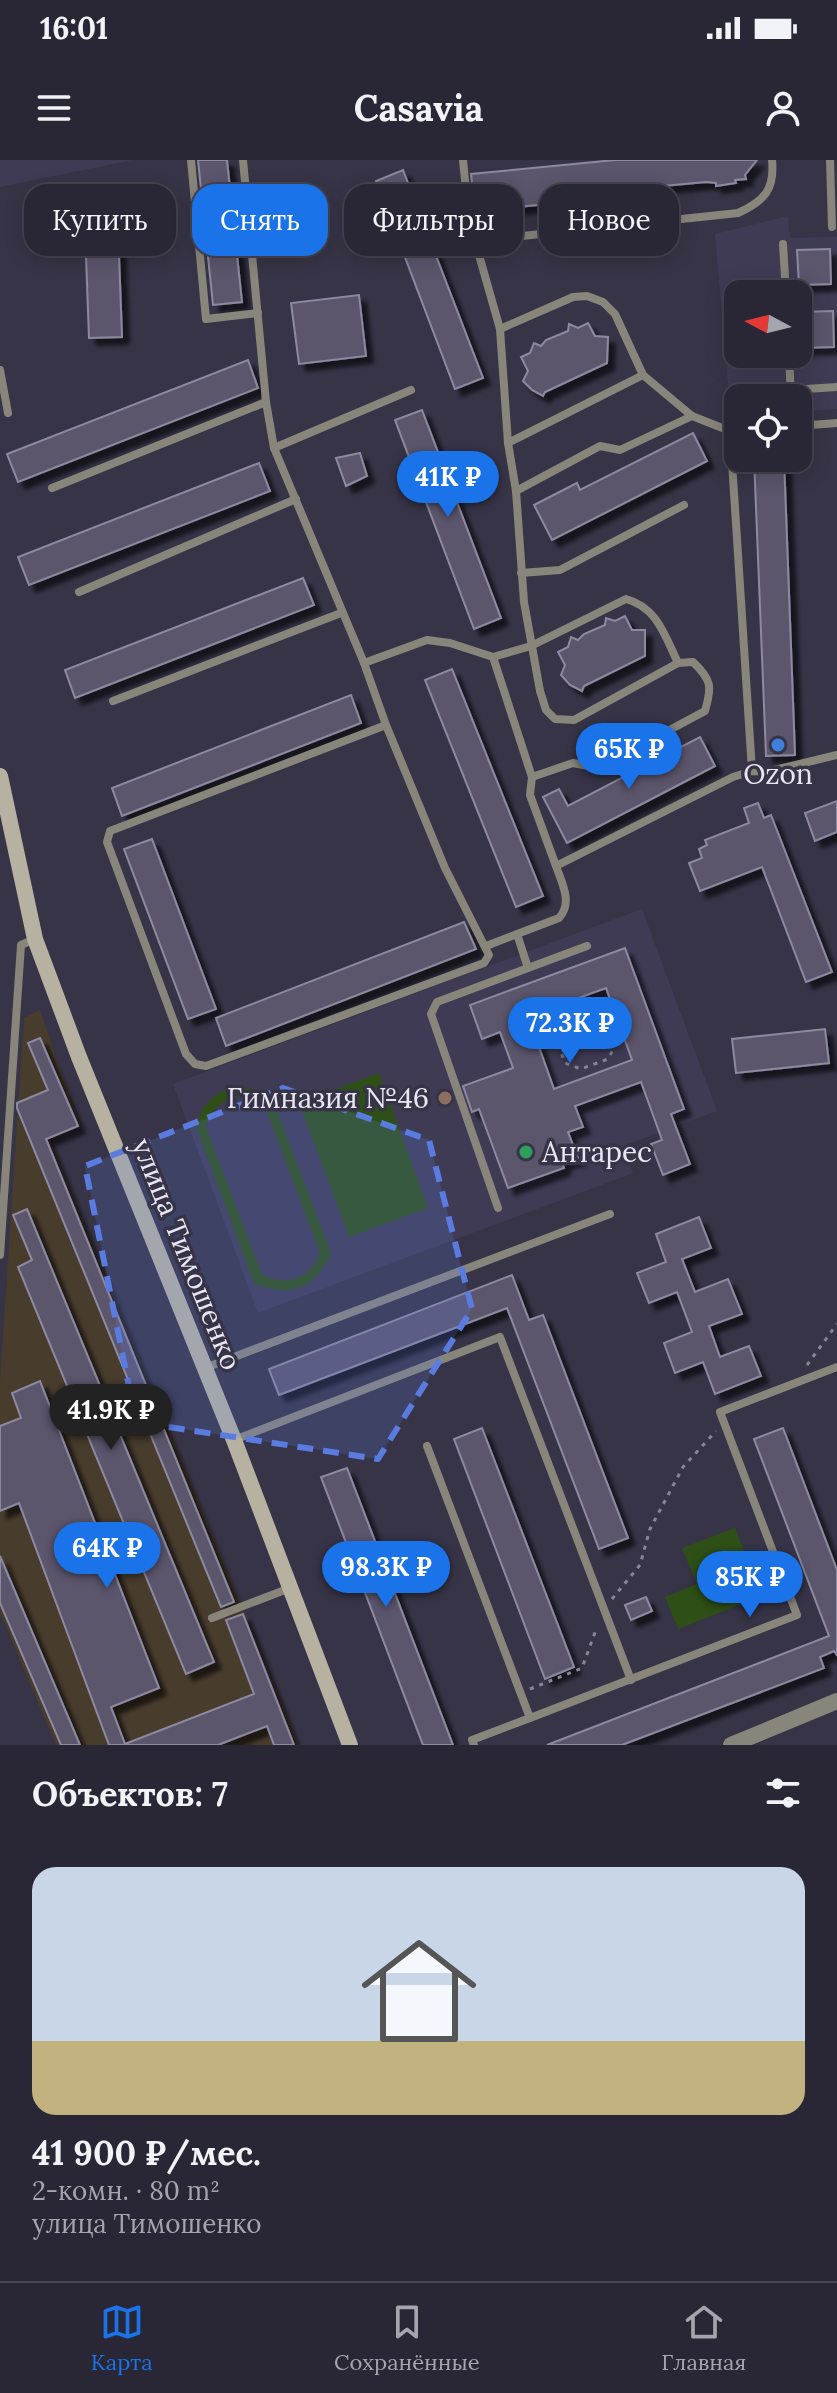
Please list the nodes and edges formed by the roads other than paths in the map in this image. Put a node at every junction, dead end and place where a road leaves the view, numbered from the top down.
1 (191, 160) edge
2 (243, 160) edge
3 (463, 160) edge
4 (772, 160) edge
5 (830, 160) edge
6 (465, 184) edge
7 (832, 227) dead end
8 (523, 236) edge
9 (783, 244) dead end
10 (479, 256) edge
11 (785, 280) edge
12 (258, 313) junction
13 (500, 329) junction
14 (0, 370) edge
15 (643, 375) junction
16 (837, 387) edge
17 (411, 390) dead end
18 (812, 391) edge
19 (266, 402) junction
20 (8, 413) dead end
21 (692, 416) junction
22 (837, 423) edge
23 (812, 425) edge
24 (724, 427) edge
25 (508, 443) junction
26 (274, 448) junction
27 (736, 472) edge
28 (52, 488) dead end
29 (516, 491) junction
30 (296, 499) junction
31 (684, 505) dead end
32 (521, 573) junction
33 (79, 592) dead end
34 (341, 613) junction
35 (531, 646) junction
36 (493, 657) junction
37 (364, 663) junction
38 (678, 663) junction
39 (113, 701) dead end
40 (386, 725) junction
41 (837, 755) edge
42 (752, 771) junction
43 (0, 776) edge
44 (532, 777) junction
45 (556, 866) junction
46 (517, 934) junction
47 (35, 939) junction
48 (486, 946) junction
49 (587, 946) dead end
50 (528, 968) junction
51 (498, 1208) dead end
52 (610, 1214) dead end
53 (0, 1255) edge
54 (837, 1367) edge
55 (205, 1368) junction
56 (234, 1440) junction
57 (427, 1446) dead end
58 (290, 1588) junction
59 (212, 1618) dead end
60 (631, 1680) junction
61 (837, 1701) edge
62 (530, 1718) junction
63 (350, 1745) edge
64 (474, 1745) edge
65 (731, 1745) edge

1 - 12 lane
2 - 12 lane
3 - 6 lane
4 - 8 lane
5 - 7 lane
9 - 11 lane
10 - 13 lane
12 - 19 lane
13 - 15 lane
13 - 25 lane
14 - 20 lane
15 - 21 lane
15 - 25 lane
16 - 18 lane
17 - 26 lane
19 - 26 lane
19 - 28 lane
21 - 24 lane
21 - 29 lane
22 - 23 lane
25 - 29 lane
26 - 30 lane
27 - 42 lane
29 - 32 lane
30 - 33 lane
30 - 34 lane
31 - 32 lane
32 - 35 lane
34 - 37 lane
34 - 39 lane
35 - 36 lane
35 - 38 lane
35 - 38 lane
36 - 37 lane
36 - 44 lane
37 - 40 lane
38 - 44 lane
40 - 48 lane
40 - 48 lane
41 - 42 lane
42 - 45 lane
43 - 47 street, улица Тимошенко
44 - 45 lane
45 - 46 lane
46 - 48 lane
46 - 50 lane
47 - 53 lane
47 - 55 street, улица Тимошенко
49 - 50 lane
50 - 51 lane
52 - 55 lane
54 - 60 lane
55 - 56 street, улица Тимошенко
56 - 58 street, улица Тимошенко
56 - 60 lane
57 - 62 lane
58 - 59 lane
58 - 63 street, улица Тимошенко
60 - 62 lane
61 - 65 street
62 - 64 lane

